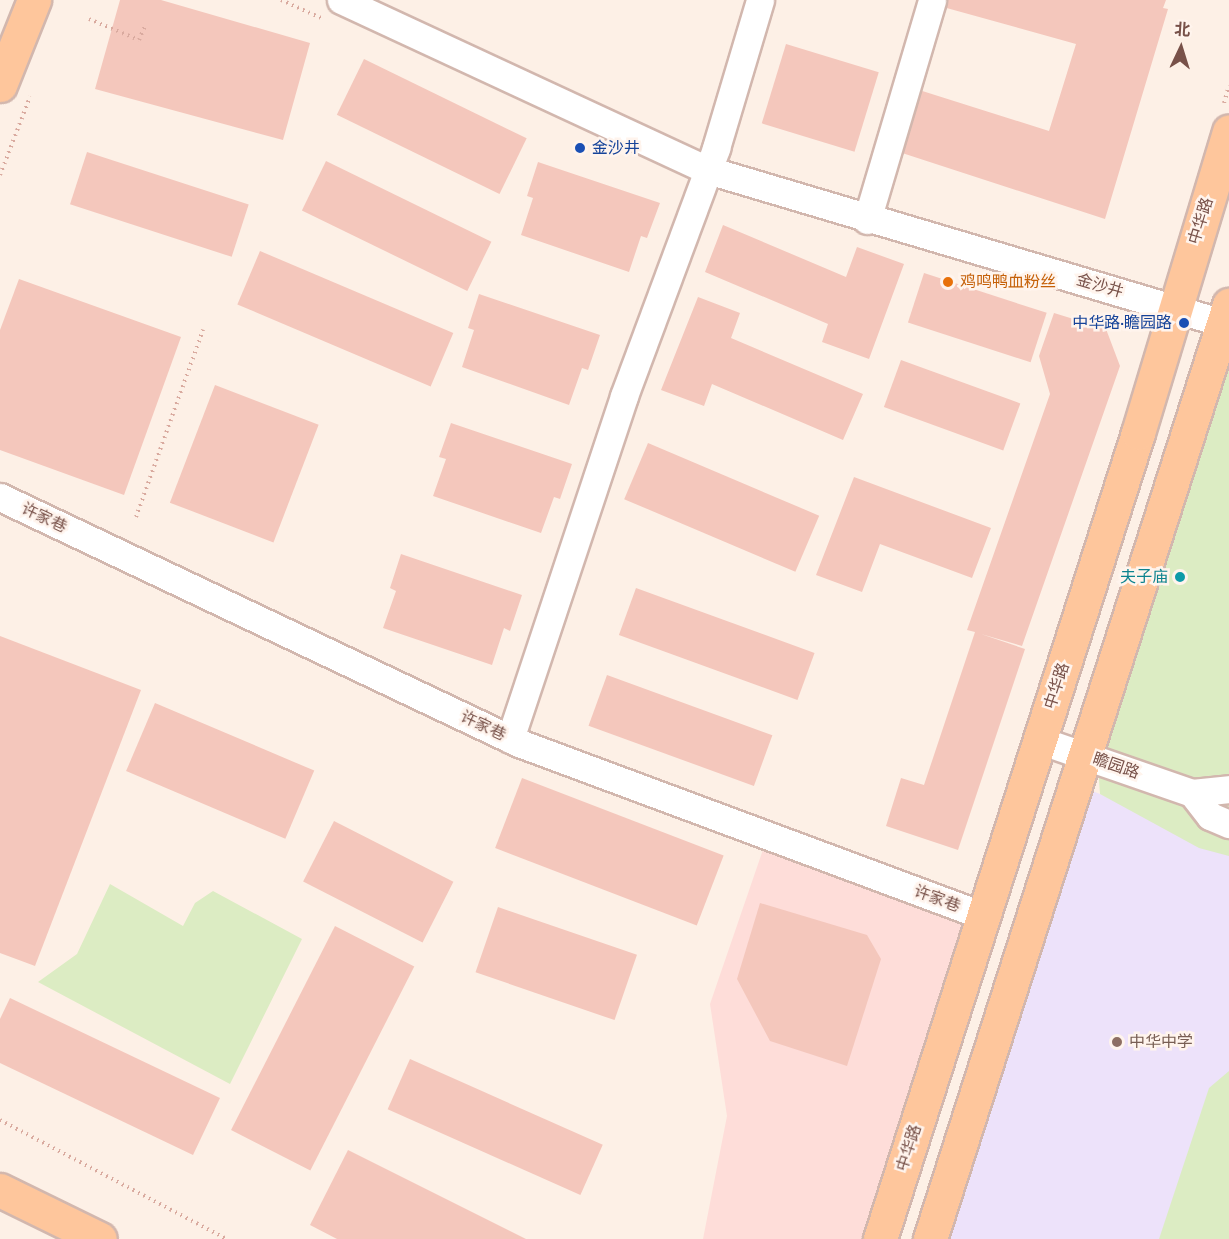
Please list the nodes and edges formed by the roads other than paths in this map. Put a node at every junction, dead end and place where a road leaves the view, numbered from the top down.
1 (34, 0) edge
2 (341, 0) edge
3 (760, 0) edge
4 (932, 0) edge
5 (0, 85) edge
6 (1229, 130) edge
7 (708, 170) junction
8 (867, 220) junction
9 (1175, 308) junction
10 (1226, 314) edge
11 (0, 497) edge
12 (510, 739) junction
13 (1040, 740) junction
14 (1229, 789) edge
15 (1192, 793) junction
16 (1229, 824) edge
17 (983, 916) junction
18 (0, 1190) edge
19 (100, 1239) edge
20 (880, 1239) edge
21 (930, 1239) edge

1 - 5 street
2 - 7 street, 金沙井
3 - 7 street
4 - 8 street
6 - 9 main road, 中华路
7 - 8 street, 金沙井
7 - 12 street
8 - 9 street, 金沙井
9 - 10 street, 金沙井
9 - 13 main road, 中华路
10 - 21 main road
11 - 12 street, 许家巷
12 - 17 street, 许家巷
13 - 15 street, 瞻园路
13 - 17 main road, 中华路
14 - 15 street, 瞻园路
15 - 16 street
17 - 20 main road, 中华路
18 - 19 main road

